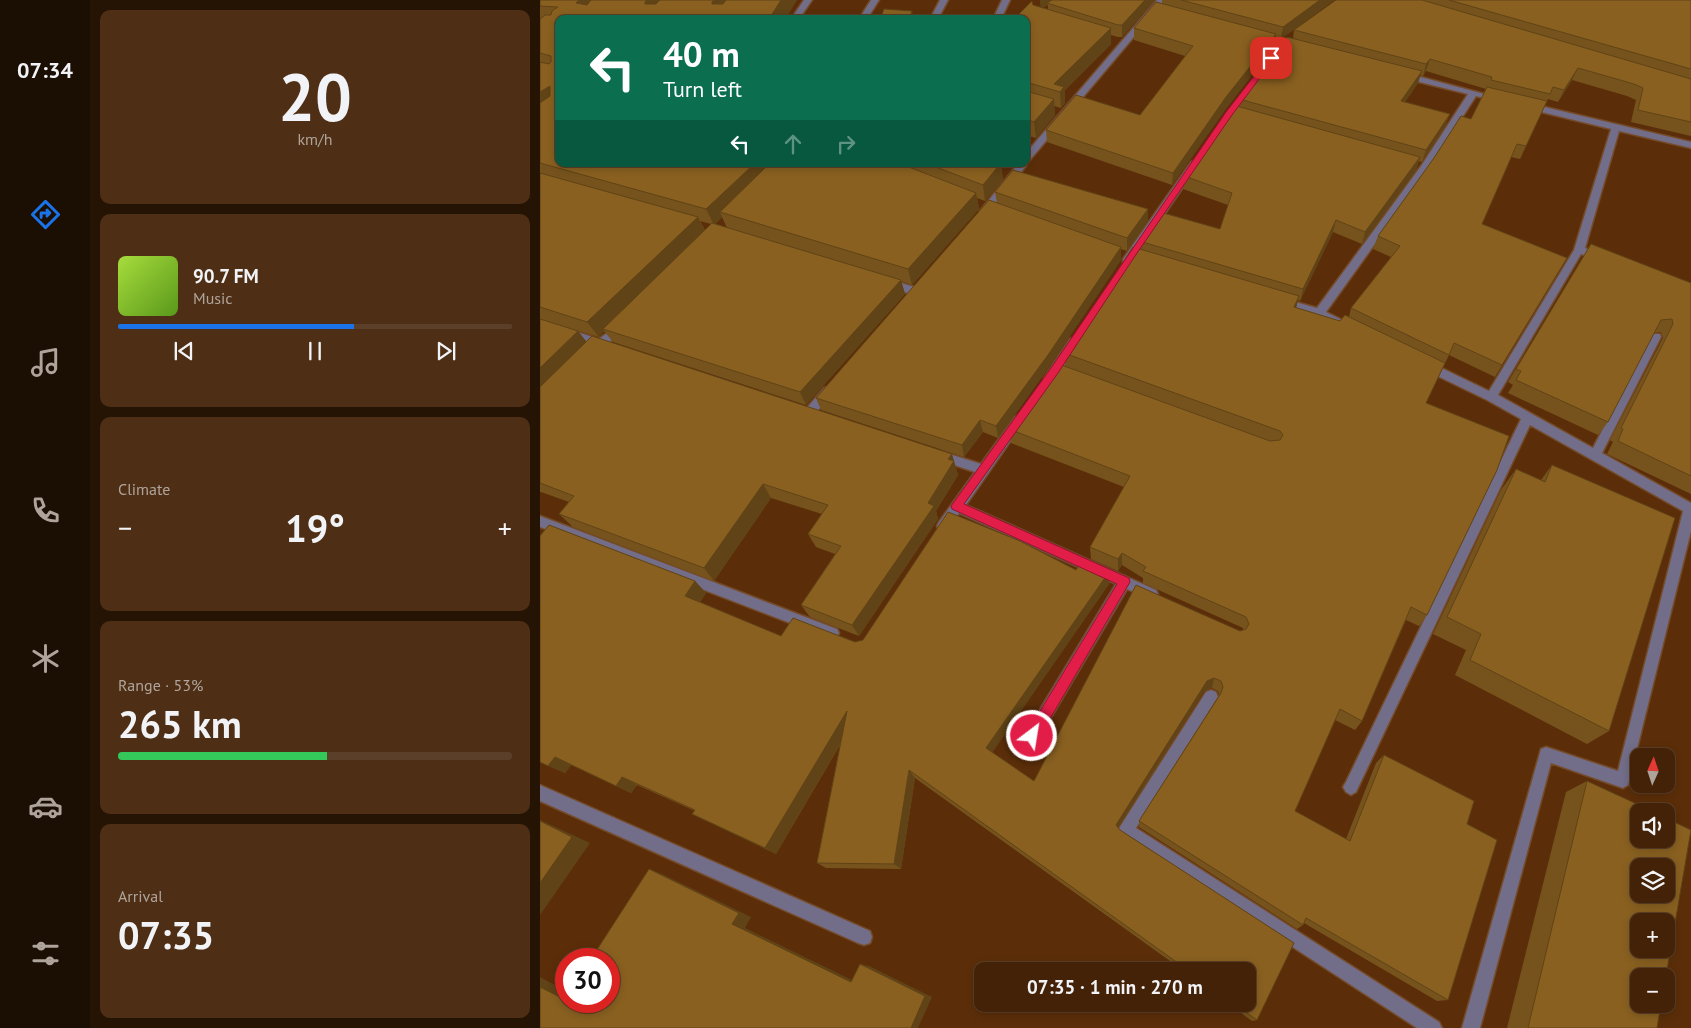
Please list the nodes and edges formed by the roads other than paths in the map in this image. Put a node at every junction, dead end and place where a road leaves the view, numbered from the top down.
1 (808, 0) edge
2 (875, 0) edge
3 (944, 0) edge
4 (1006, 0) edge
5 (1161, 0) edge
6 (1153, 8) junction
7 (1162, 11) edge
8 (798, 15) edge
9 (866, 15) edge
10 (936, 15) edge
11 (999, 15) edge
12 (1297, 33) edge
13 (1254, 37) edge
14 (1113, 40) dead end
15 (1123, 43) junction
16 (1279, 48) junction
17 (1311, 52) edge
18 (1397, 73) edge
19 (1473, 93) junction
20 (1511, 102) edge
21 (1521, 104) edge
22 (1054, 110) edge
23 (1064, 112) junction
24 (1616, 127) junction
25 (1691, 145) edge
26 (1201, 153) edge
27 (1030, 154) edge
28 (1021, 167) edge
29 (976, 221) edge
30 (1580, 250) junction
31 (1617, 264) edge
32 (1119, 273) edge
33 (877, 280) edge
34 (914, 291) edge
35 (1272, 299) edge
36 (1319, 313) junction
37 (629, 318) edge
38 (540, 324) edge
39 (1082, 330) edge
40 (1353, 330) edge
41 (1656, 337) edge
42 (1414, 360) edge
43 (834, 385) edge
44 (1044, 386) edge
45 (1491, 397) junction
46 (1028, 409) edge
47 (809, 413) edge
48 (1527, 419) junction
49 (928, 452) edge
50 (1595, 455) junction
51 (984, 470) junction
52 (956, 506) junction
53 (1691, 509) edge
54 (540, 521) edge
55 (934, 539) edge
56 (1124, 582) junction
57 (1159, 598) edge
58 (844, 638) edge
59 (1211, 697) edge
60 (1032, 736) dead end
61 (1351, 787) dead end
62 (540, 794) edge
63 (864, 937) dead end
64 (1433, 1028) edge
65 (1471, 1028) edge

1 - 8 street
2 - 9 street
3 - 10 street
4 - 11 street
5 - 6 street
6 - 7 street
6 - 15 street
12 - 16 street
13 - 16 street
14 - 15 street
15 - 23 street
16 - 17 street
18 - 19 street
19 - 20 street
19 - 36 street
21 - 24 street
22 - 23 street
23 - 27 street
24 - 25 street
24 - 30 street
26 - 32 street
28 - 29 street
30 - 31 street
30 - 45 street
33 - 34 street
35 - 36 street
36 - 40 street
37 - 38 street
39 - 44 street
41 - 50 street
42 - 45 street
43 - 47 street
45 - 48 street
46 - 51 street
48 - 50 street
48 - 61 street
49 - 51 street
50 - 53 street
51 - 52 street
52 - 55 street
52 - 56 street
53 - 65 street
54 - 58 street
56 - 57 street
56 - 60 street
59 - 64 street
62 - 63 street

